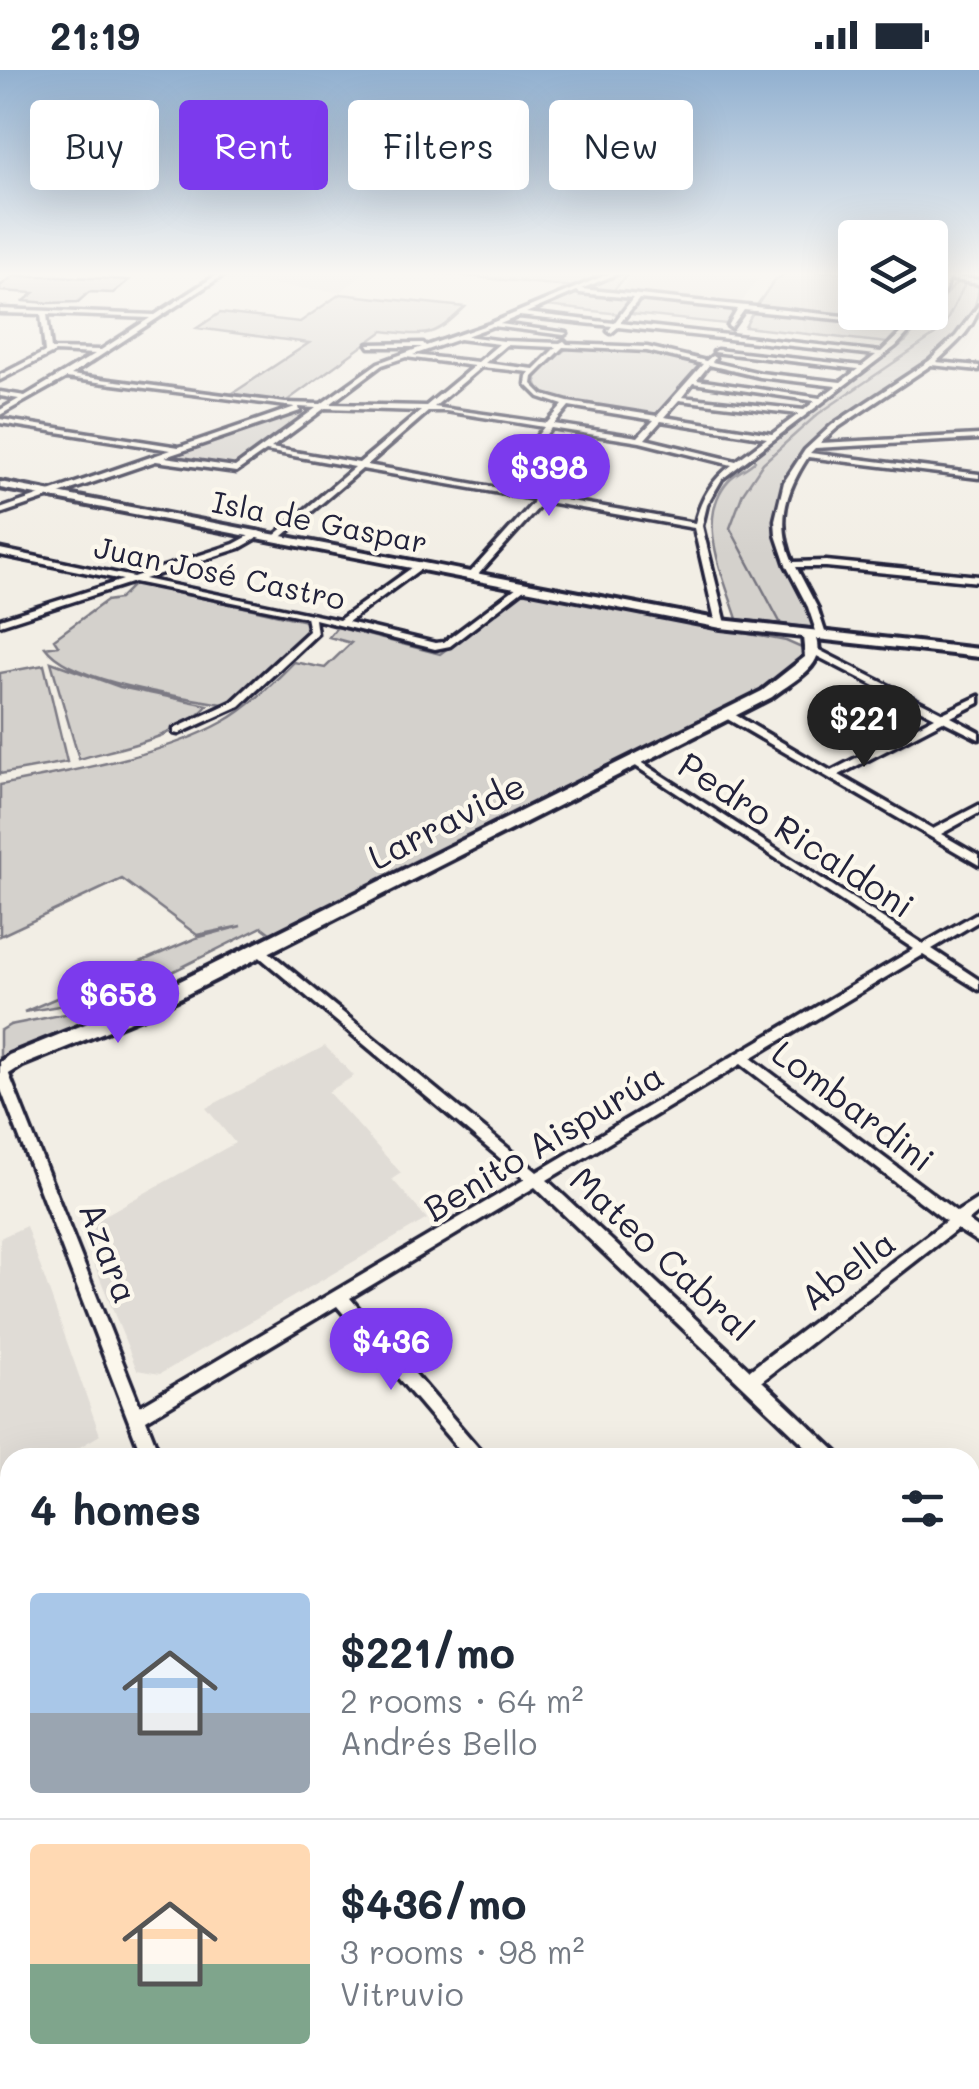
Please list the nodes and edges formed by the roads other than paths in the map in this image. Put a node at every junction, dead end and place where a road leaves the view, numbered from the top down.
1 (22, 366) edge
2 (80, 366) edge
3 (377, 366) edge
4 (480, 366) edge
5 (500, 366) edge
6 (540, 366) edge
7 (704, 366) edge
8 (726, 366) edge
9 (846, 366) edge
10 (865, 366) edge
11 (926, 366) edge
12 (862, 368) junction
13 (536, 371) junction
14 (65, 376) junction
15 (0, 378) edge
16 (692, 381) junction
17 (840, 384) junction
18 (0, 394) edge
19 (26, 398) junction
20 (676, 398) junction
21 (820, 400) junction
22 (567, 404) junction
23 (305, 406) junction
24 (320, 406) junction
25 (430, 408) junction
26 (0, 412) edge
27 (804, 412) junction
28 (659, 418) junction
29 (0, 421) edge
30 (550, 426) junction
31 (771, 436) junction
32 (979, 438) edge
33 (640, 440) junction
34 (815, 446) junction
35 (265, 449) junction
36 (179, 450) junction
37 (808, 456) junction
38 (154, 458) junction
39 (735, 462) junction
40 (362, 466) junction
41 (979, 476) edge
42 (0, 485) edge
43 (51, 495) junction
44 (540, 497) junction
45 (0, 512) edge
46 (698, 526) junction
47 (258, 534) junction
48 (277, 538) junction
49 (0, 552) edge
50 (791, 564) junction
51 (420, 566) junction
52 (472, 576) junction
53 (979, 579) edge
54 (133, 580) junction
55 (524, 586) junction
56 (310, 616) junction
57 (0, 622) edge
58 (342, 623) junction
59 (721, 624) junction
60 (815, 640) junction
61 (979, 653) edge
62 (979, 699) edge
63 (728, 715) junction
64 (943, 717) junction
65 (178, 731) dead end
66 (979, 736) edge
67 (635, 761) junction
68 (831, 775) junction
69 (979, 808) edge
70 (933, 834) junction
71 (979, 861) edge
72 (979, 916) edge
73 (923, 949) junction
74 (259, 950) junction
75 (979, 986) edge
76 (740, 1057) junction
77 (0, 1072) edge
78 (537, 1179) junction
79 (979, 1204) edge
80 (958, 1221) junction
81 (979, 1237) edge
82 (340, 1298) junction
83 (750, 1380) junction
84 (138, 1416) junction
85 (149, 1448) edge
86 (469, 1448) edge
87 (821, 1448) edge

1 - 15 street
2 - 14 street
3 - 24 street
4 - 25 street
5 - 13 street
6 - 13 street
7 - 16 street
8 - 17 street
9 - 12 street
10 - 12 street
11 - 34 street
12 - 17 street
13 - 22 street
14 - 19 street
14 - 23 street
16 - 20 street
16 - 21 street
17 - 21 street
18 - 19 street
19 - 26 street
20 - 27 street
20 - 28 street
21 - 27 street
22 - 28 street
22 - 30 street
23 - 24 street
23 - 36 street
24 - 25 street
24 - 35 street
25 - 30 street
25 - 40 street
27 - 31 street
28 - 31 street
28 - 33 street
29 - 36 street
30 - 33 street
30 - 44 street
31 - 39 street
32 - 34 street
33 - 39 street
34 - 37 street
35 - 38 street
35 - 40 street
36 - 38 street
37 - 41 street
37 - 50 street
38 - 43 street
39 - 46 street
40 - 44 street
40 - 48 street
42 - 43 street, Isla de Gaspar
43 - 45 street
43 - 47 street, Isla de Gaspar
44 - 46 street
44 - 52 street
46 - 59 street
47 - 48 street, Isla de Gaspar
47 - 54 street
48 - 51 street, Isla de Gaspar
49 - 54 street, Juan José Castro
50 - 53 street
50 - 60 street
51 - 52 street, Isla de Gaspar
51 - 58 street
52 - 55 street, Isla de Gaspar
54 - 56 street, Juan José Castro
54 - 57 street
55 - 58 street, Juan José Castro
55 - 59 street, Isla de Gaspar
56 - 58 street, Juan José Castro
56 - 65 street
59 - 60 street, Isla de Gaspar
60 - 61 street, Isla de Gaspar
60 - 63 street, Larravide
60 - 64 street
62 - 64 street
63 - 67 street, Larravide
63 - 68 street
64 - 66 street
64 - 68 street
67 - 73 street, Pedro Ricaldoni
67 - 74 street, Larravide
68 - 70 street
69 - 70 street
70 - 71 street
72 - 73 street, Benito Aispurúa
73 - 75 street, Pedro Ricaldoni
73 - 76 street, Benito Aispurúa
74 - 77 street, Larravide
74 - 78 street, Mateo Cabral
76 - 78 street, Benito Aispurúa
76 - 80 street, Lombardini
77 - 84 street, Azara
78 - 82 street, Benito Aispurúa
78 - 83 street, Mateo Cabral
79 - 80 street, Abella
80 - 81 street, Lombardini
80 - 83 street, Abella
82 - 84 street, Benito Aispurúa
82 - 86 street
83 - 87 street, Mateo Cabral
84 - 85 street, Azara

